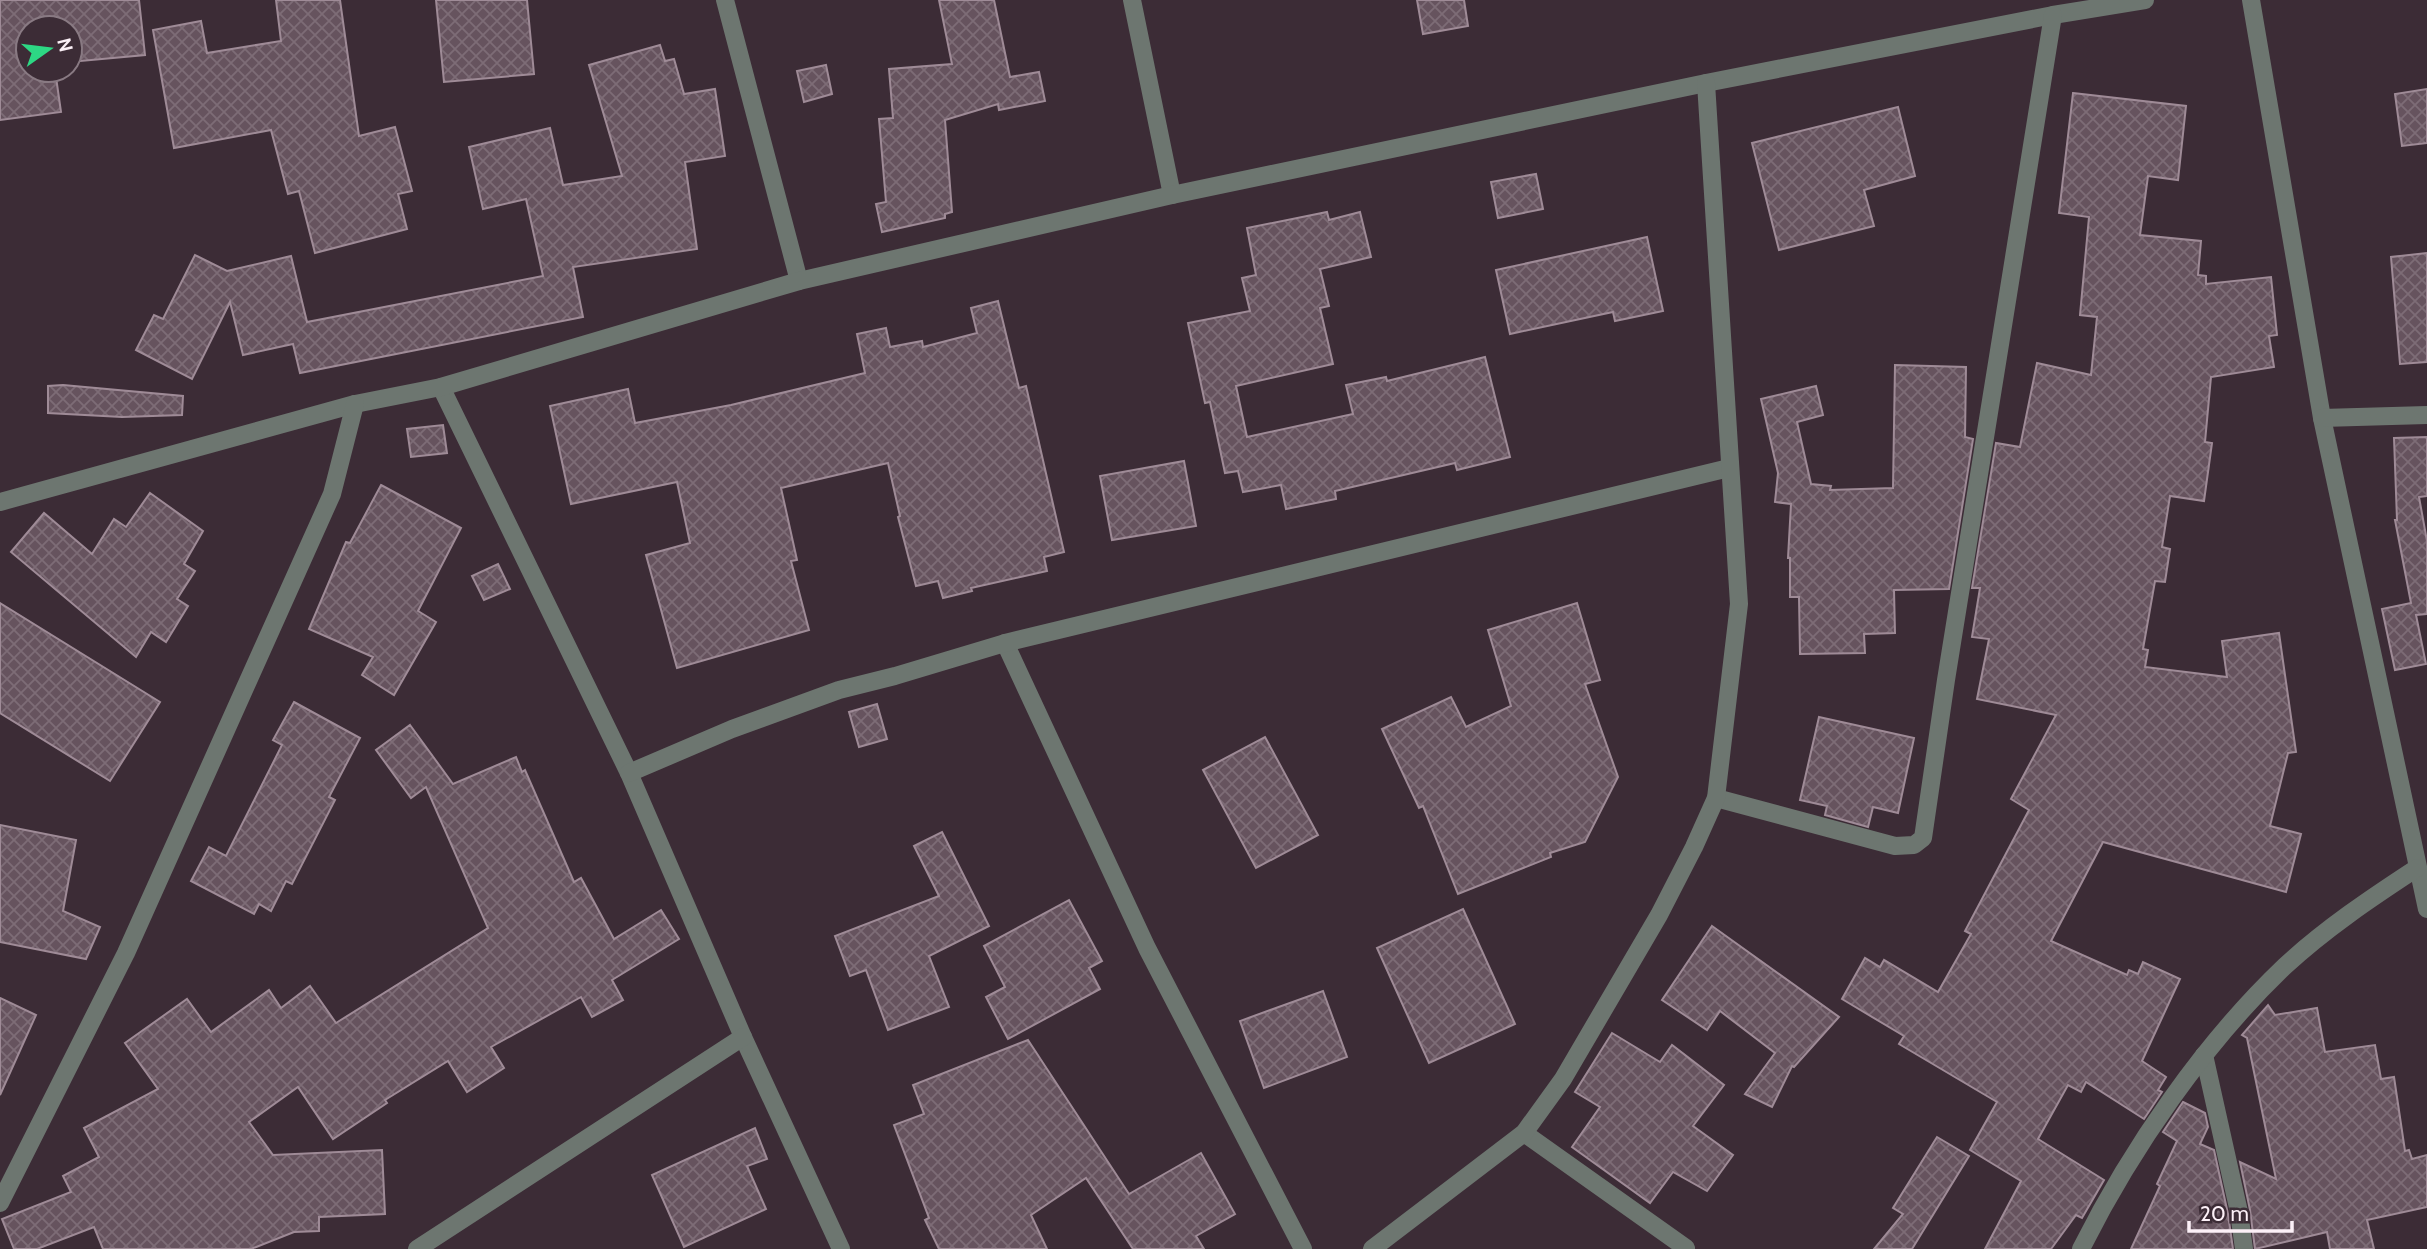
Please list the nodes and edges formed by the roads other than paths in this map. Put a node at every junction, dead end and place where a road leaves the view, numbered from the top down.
1 (725, 0) edge
2 (1132, 0) edge
3 (2145, 0) edge
4 (2251, 0) edge
5 (2053, 15) junction
6 (1706, 83) junction
7 (1172, 195) junction
8 (799, 281) junction
9 (442, 387) junction
10 (355, 404) junction
11 (2427, 415) edge
12 (2322, 418) junction
13 (1729, 468) junction
14 (0, 502) edge
15 (1006, 643) junction
16 (629, 773) junction
17 (1716, 798) junction
18 (2417, 868) junction
19 (2427, 909) edge
20 (743, 1037) junction
21 (2204, 1055) junction
22 (1524, 1133) junction
23 (0, 1203) edge
24 (1686, 1248) edge
25 (417, 1249) edge
26 (841, 1249) edge
27 (1303, 1249) edge
28 (1373, 1249) edge
29 (2081, 1249) edge
30 (2244, 1249) edge

1 - 8 street
2 - 7 street
3 - 5 street
4 - 12 street
5 - 6 street
5 - 17 street
6 - 7 street
6 - 13 street
7 - 8 street
8 - 9 street
9 - 10 street
9 - 16 street
10 - 14 street
10 - 23 street
11 - 12 street
12 - 18 street
13 - 15 street
13 - 17 street
15 - 16 street
15 - 27 street
16 - 20 street
17 - 22 street
18 - 19 street
18 - 21 street
20 - 25 street
20 - 26 street
21 - 29 street
21 - 30 street
22 - 24 street
22 - 28 street

